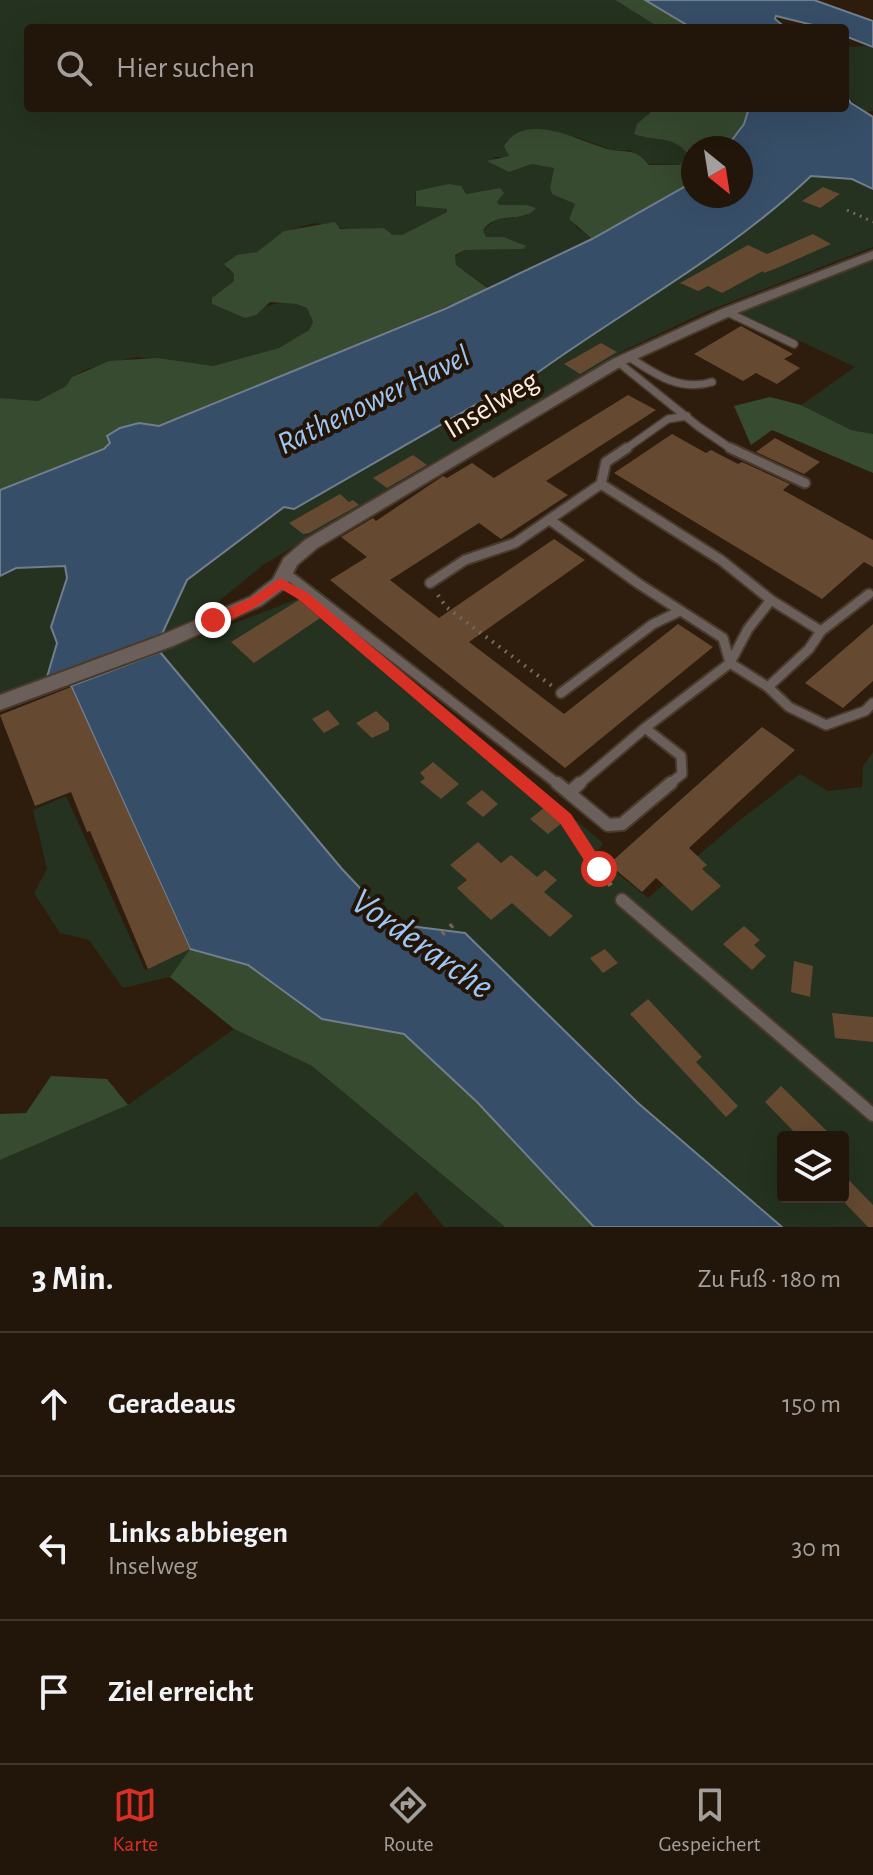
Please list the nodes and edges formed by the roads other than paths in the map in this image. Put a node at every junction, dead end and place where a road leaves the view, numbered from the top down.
1 (873, 255) edge
2 (727, 312) junction
3 (794, 344) dead end
4 (623, 360) junction
5 (712, 382) dead end
6 (687, 416) junction
7 (805, 483) dead end
8 (601, 484) junction
9 (550, 520) junction
10 (284, 572) junction
11 (430, 583) road end
12 (869, 594) dead end
13 (771, 600) junction
14 (680, 611) junction
15 (821, 631) junction
16 (730, 663) junction
17 (768, 687) junction
18 (561, 693) road end
19 (0, 703) edge
20 (873, 703) edge
21 (645, 728) junction
22 (569, 793) junction
23 (622, 900) road end
24 (873, 1115) edge

1 - 2 street, Inselweg
2 - 3 lane
2 - 4 street, Inselweg
4 - 5 lane
4 - 6 lane
4 - 10 street, Inselweg
6 - 7 lane
6 - 8 lane
8 - 9 lane
8 - 13 lane
9 - 11 lane
9 - 14 lane
10 - 19 street, Inselweg
10 - 22 lane
12 - 15 lane
13 - 15 lane
13 - 16 lane
14 - 16 lane
14 - 18 lane
15 - 17 lane
16 - 17 lane
16 - 21 lane
17 - 20 lane
21 - 22 lane
21 - 22 lane
23 - 24 lane

